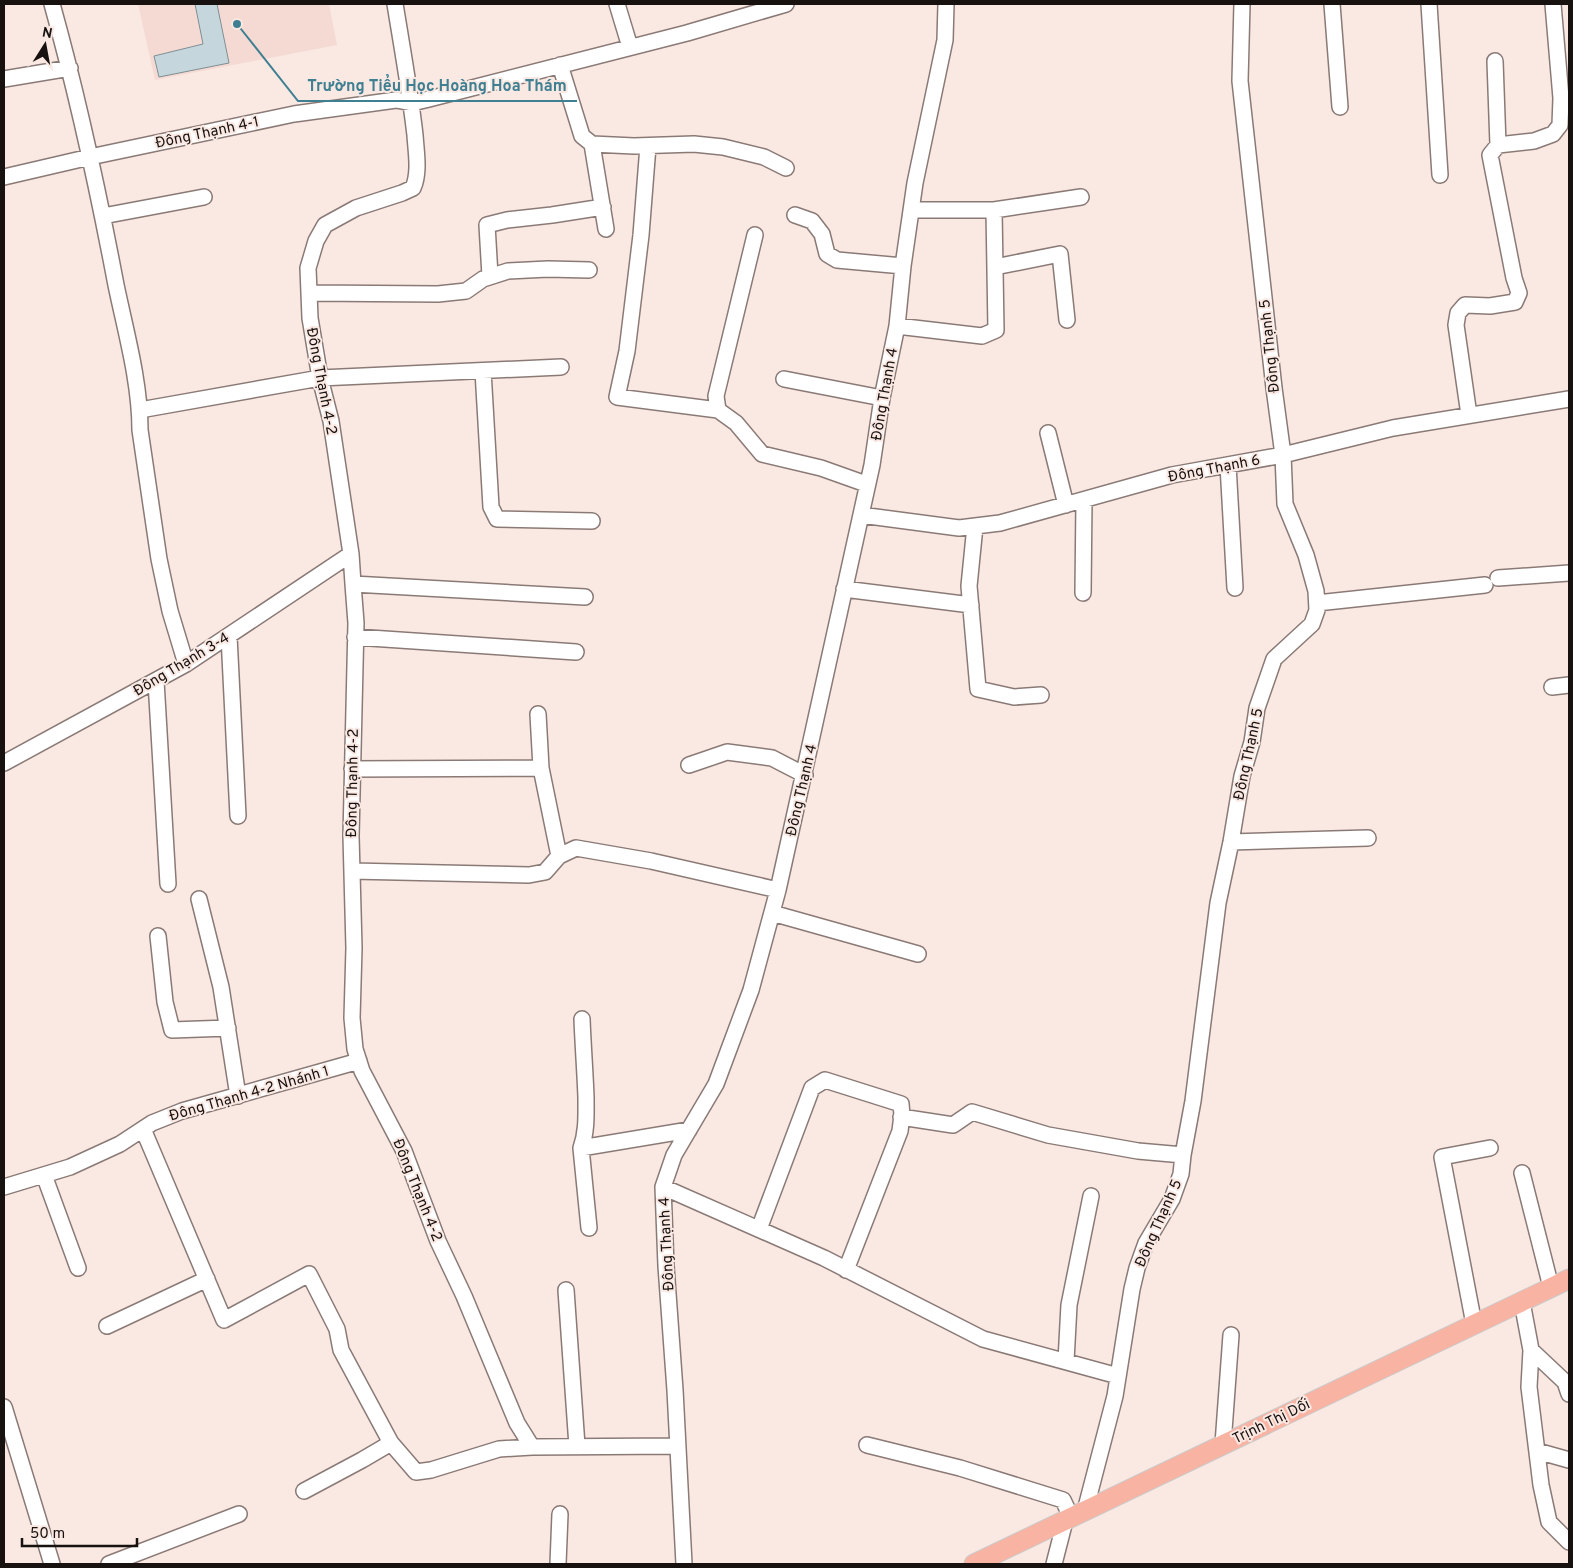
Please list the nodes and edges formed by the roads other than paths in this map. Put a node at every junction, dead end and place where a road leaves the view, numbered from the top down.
1 (52, 4) edge
2 (395, 4) edge
3 (617, 4) edge
4 (786, 4) edge
5 (946, 4) edge
6 (1242, 4) edge
7 (1332, 4) edge
8 (1430, 4) edge
9 (1553, 4) edge
10 (744, 10) edge
11 (630, 47) junction
12 (1495, 61) dead end
13 (560, 65) junction
14 (70, 68) junction
15 (4, 79) edge
16 (412, 103) junction
17 (1340, 107) dead end
18 (592, 144) junction
19 (1498, 145) junction
20 (648, 146) junction
21 (90, 157) junction
22 (786, 168) dead end
23 (1440, 175) dead end
24 (4, 177) edge
25 (204, 197) dead end
26 (1081, 197) dead end
27 (603, 207) junction
28 (911, 210) junction
29 (994, 210) junction
30 (795, 215) dead end
31 (103, 216) junction
32 (606, 229) dead end
33 (755, 235) dead end
34 (903, 266) junction
35 (994, 268) junction
36 (589, 270) dead end
37 (490, 276) junction
38 (309, 293) junction
39 (1067, 320) dead end
40 (897, 326) junction
41 (561, 367) dead end
42 (483, 371) junction
43 (320, 378) junction
44 (784, 379) dead end
45 (882, 398) junction
46 (1569, 399) edge
47 (140, 410) junction
48 (718, 410) junction
49 (1469, 416) junction
50 (1048, 433) dead end
51 (1282, 455) junction
52 (1228, 465) junction
53 (866, 484) junction
54 (1084, 500) junction
55 (1066, 505) junction
56 (860, 515) junction
57 (592, 521) dead end
58 (975, 526) junction
59 (352, 554) junction
60 (1569, 573) edge
61 (354, 584) junction
62 (1235, 588) dead end
63 (844, 589) junction
64 (1084, 593) dead end
65 (585, 597) dead end
66 (1317, 603) junction
67 (970, 605) junction
68 (229, 636) junction
69 (355, 637) junction
70 (576, 652) dead end
71 (186, 664) junction
72 (156, 681) junction
73 (1569, 685) edge
74 (1552, 687) dead end
75 (1041, 695) dead end
76 (538, 714) dead end
77 (4, 763) edge
78 (689, 765) dead end
79 (541, 768) junction
80 (352, 769) junction
81 (804, 775) junction
82 (238, 816) dead end
83 (1368, 838) dead end
84 (1231, 842) junction
85 (559, 856) junction
86 (352, 871) junction
87 (168, 884) dead end
88 (778, 890) junction
89 (199, 899) dead end
90 (772, 913) junction
91 (158, 936) dead end
92 (918, 954) dead end
93 (582, 1019) dead end
94 (228, 1028) junction
95 (359, 1061) junction
96 (238, 1096) junction
97 (901, 1117) junction
98 (143, 1129) junction
99 (689, 1130) junction
100 (581, 1148) junction
101 (1490, 1148) dead end
102 (1182, 1155) junction
103 (1522, 1173) dead end
104 (44, 1175) junction
105 (4, 1187) edge
106 (663, 1187) junction
107 (1091, 1196) dead end
108 (589, 1228) dead end
109 (759, 1230) junction
110 (78, 1268) dead end
111 (846, 1270) junction
112 (207, 1278) junction
113 (1569, 1279) edge
114 (1551, 1287) junction
115 (566, 1290) dead end
116 (1522, 1302) junction
117 (1474, 1324) junction
118 (107, 1326) dead end
119 (1231, 1335) dead end
120 (1531, 1350) junction
121 (1066, 1362) junction
122 (1118, 1376) junction
123 (1569, 1394) edge
124 (4, 1407) edge
125 (391, 1443) junction
126 (1223, 1444) junction
127 (867, 1445) dead end
128 (577, 1446) junction
129 (678, 1446) junction
130 (532, 1447) junction
131 (1537, 1451) junction
132 (1569, 1460) edge
133 (304, 1491) dead end
134 (239, 1514) dead end
135 (560, 1514) dead end
136 (1074, 1516) junction
137 (1569, 1542) edge
138 (52, 1564) edge
139 (109, 1564) edge
140 (558, 1564) edge
141 (684, 1564) edge
142 (974, 1564) edge
143 (1054, 1564) edge

1 - 14 street
2 - 16 street, Đông Thạnh 4-2
3 - 11 street
4 - 10 street, Đông Thạnh 4-1
5 - 28 street, Đông Thạnh 4
6 - 51 street, Đông Thạnh 5
7 - 17 street
8 - 23 street
9 - 19 street
10 - 11 street, Đông Thạnh 4-1
11 - 13 street, Đông Thạnh 4-1
12 - 19 street
13 - 16 street, Đông Thạnh 4-1
13 - 18 street
14 - 15 street
14 - 21 street
16 - 21 street, Đông Thạnh 4-1
16 - 38 street, Đông Thạnh 4-2
18 - 20 street
18 - 27 street
19 - 49 street
20 - 22 street
20 - 48 street
21 - 24 street, Đông Thạnh 4-1
21 - 31 street
25 - 31 street
26 - 29 street
27 - 32 street
27 - 37 street
28 - 29 street
28 - 34 street, Đông Thạnh 4
29 - 35 street
30 - 34 street
31 - 47 street
33 - 48 street
34 - 40 street, Đông Thạnh 4
35 - 39 street
35 - 40 street
36 - 37 street
37 - 38 street
38 - 43 street, Đông Thạnh 4-2
40 - 45 street, Đông Thạnh 4
41 - 42 street
42 - 43 street
42 - 57 street
43 - 47 street
43 - 59 street, Đông Thạnh 4-2
44 - 45 street
45 - 53 street, Đông Thạnh 4
46 - 49 street, Đông Thạnh 6
47 - 71 street
48 - 53 street
49 - 51 street, Đông Thạnh 6
50 - 55 street
51 - 52 street, Đông Thạnh 6
51 - 66 street, Đông Thạnh 5
52 - 54 street, Đông Thạnh 6
52 - 62 street
53 - 56 street, Đông Thạnh 4
54 - 55 street, Đông Thạnh 6
54 - 64 street
55 - 58 street, Đông Thạnh 6
56 - 58 street, Đông Thạnh 6
56 - 63 street, Đông Thạnh 4
58 - 67 street
59 - 61 street, Đông Thạnh 4-2
59 - 68 street, Đông Thạnh 3-4
60 - 66 street
61 - 65 street
61 - 69 street, Đông Thạnh 4-2
63 - 67 street
63 - 81 street, Đông Thạnh 4
66 - 84 street, Đông Thạnh 5
67 - 75 street
68 - 71 street, Đông Thạnh 3-4
68 - 82 street
69 - 70 street
69 - 80 street, Đông Thạnh 4-2
71 - 72 street, Đông Thạnh 3-4
72 - 77 street, Đông Thạnh 3-4
72 - 87 street
73 - 74 street
76 - 79 street
78 - 81 street
79 - 80 street
79 - 85 street
80 - 86 street, Đông Thạnh 4-2
81 - 88 street, Đông Thạnh 4
83 - 84 street
84 - 102 street, Đông Thạnh 5
85 - 86 street
85 - 88 street
86 - 95 street, Đông Thạnh 4-2
88 - 90 street, Đông Thạnh 4
89 - 94 street
90 - 92 street
90 - 99 street, Đông Thạnh 4
91 - 94 street
93 - 100 street
94 - 96 street
95 - 96 street, Đông Thạnh 4-2 Nhánh 1
95 - 130 street, Đông Thạnh 4-2
96 - 98 street, Đông Thạnh 4-2 Nhánh 1
97 - 102 street
97 - 109 street
97 - 111 street
98 - 104 street, Đông Thạnh 4-2 Nhánh 1
98 - 112 street
99 - 100 street
99 - 106 street, Đông Thạnh 4
100 - 108 street
101 - 117 street
102 - 122 street, Đông Thạnh 5
103 - 114 street
104 - 105 street, Đông Thạnh 4-2 Nhánh 1
104 - 110 street
106 - 109 street
106 - 129 street, Đông Thạnh 4
107 - 121 street
109 - 111 street
111 - 121 street
112 - 118 street
112 - 125 street
113 - 114 main road, Trịnh Thị Dối
114 - 116 main road, Trịnh Thị Dối
115 - 128 street
116 - 117 main road, Trịnh Thị Dối
116 - 120 street
117 - 126 main road, Trịnh Thị Dối
119 - 126 street
120 - 123 street
120 - 131 street
121 - 122 street
122 - 136 street, Đông Thạnh 5
124 - 138 street
125 - 130 street
125 - 133 street
126 - 136 main road, Trịnh Thị Dối
127 - 136 street
128 - 129 street
128 - 130 street
129 - 141 street, Đông Thạnh 4
131 - 132 street
131 - 137 street
134 - 139 street
135 - 140 street
136 - 142 main road, Trịnh Thị Dối
136 - 143 street, Đông Thạnh 5

